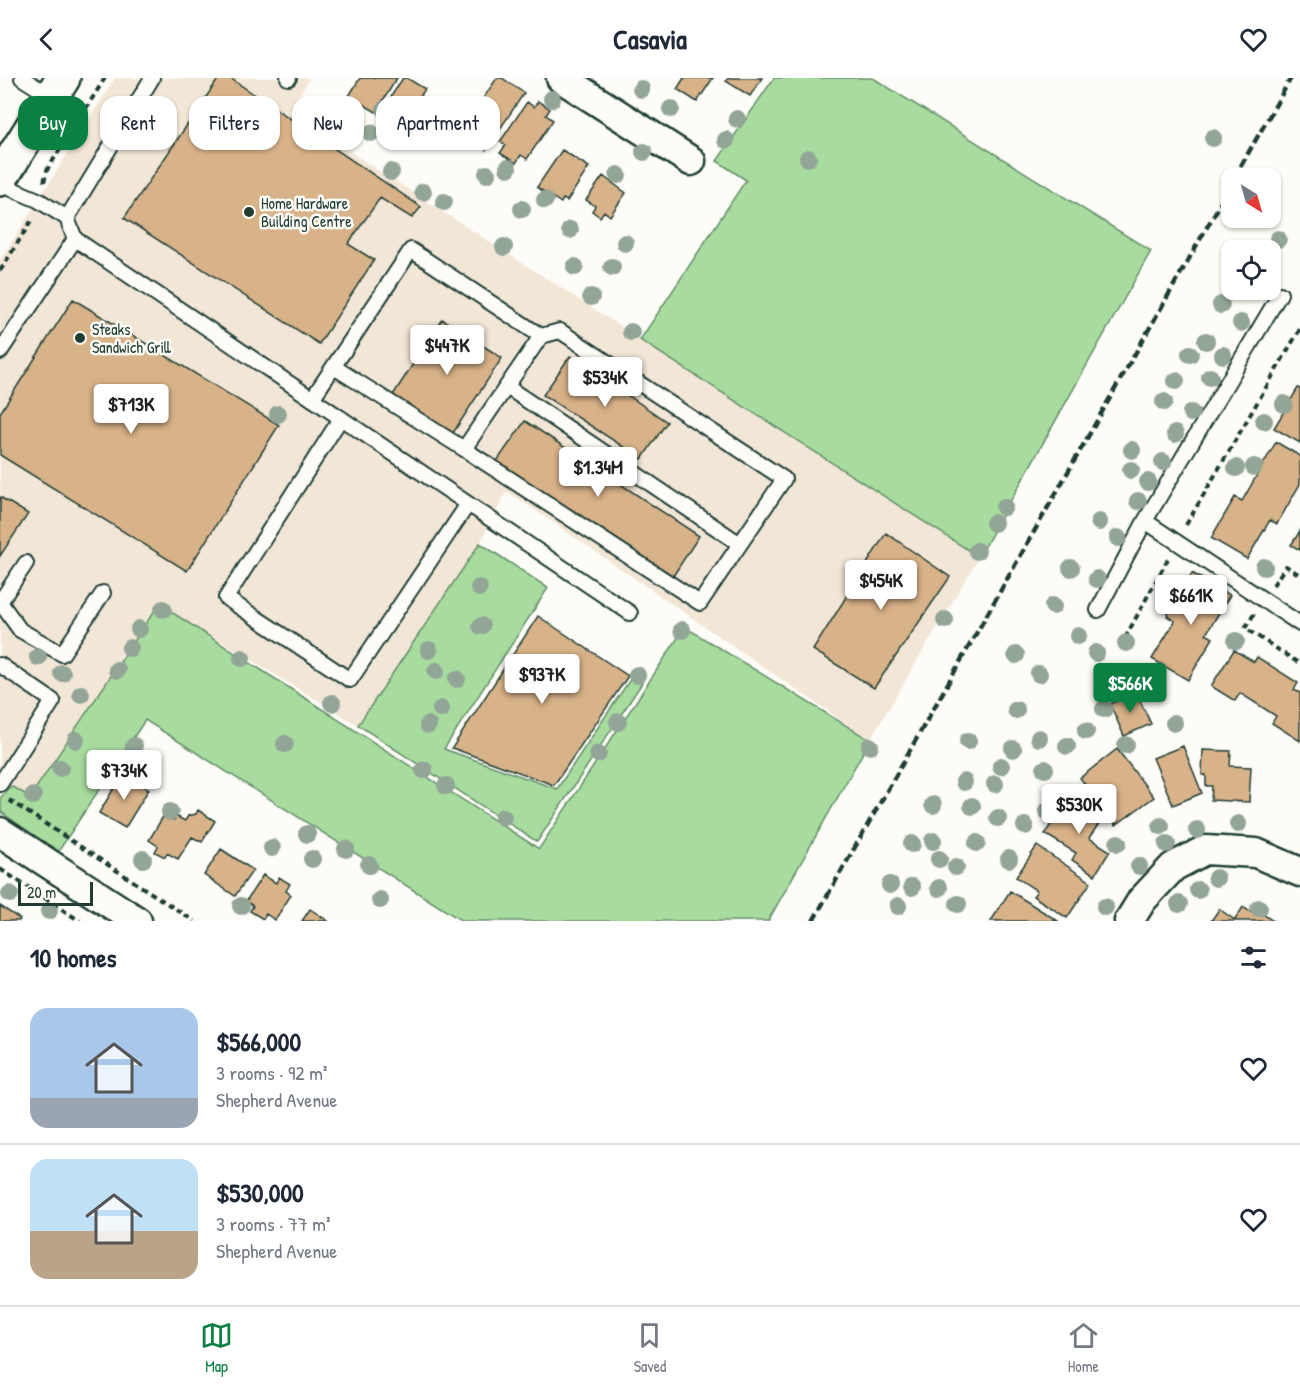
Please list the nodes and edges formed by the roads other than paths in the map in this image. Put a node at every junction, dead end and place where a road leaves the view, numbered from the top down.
1 (22, 78) edge
2 (152, 78) edge
3 (561, 78) edge
4 (57, 87) edge
5 (691, 161) dead end
6 (0, 182) edge
7 (67, 218) junction
8 (75, 239) junction
9 (1276, 300) edge
10 (541, 336) junction
11 (0, 352) edge
12 (334, 367) junction
13 (507, 387) junction
14 (312, 399) junction
15 (341, 418) junction
16 (464, 449) junction
17 (468, 504) junction
18 (1145, 521) junction
19 (740, 544) junction
20 (26, 563) dead end
21 (103, 593) dead end
22 (0, 602) edge
23 (1098, 610) dead end
24 (630, 613) dead end
25 (1300, 624) edge
26 (0, 665) edge
27 (0, 784) edge
28 (0, 832) edge
29 (1300, 872) edge
30 (137, 921) edge
31 (1129, 921) edge

1 - 4 lane
2 - 7 lane
3 - 5 street
4 - 6 main road
6 - 7 lane
7 - 8 lane
8 - 11 lane
8 - 14 lane
9 - 18 lane
10 - 12 lane
10 - 13 lane
10 - 19 lane
12 - 14 lane
12 - 16 lane
13 - 16 lane
13 - 19 lane
14 - 15 lane
15 - 17 lane
15 - 17 lane
16 - 19 lane
17 - 24 lane
18 - 23 lane
18 - 25 lane
20 - 22 lane
21 - 22 lane
26 - 27 lane
28 - 30 street
29 - 31 street

